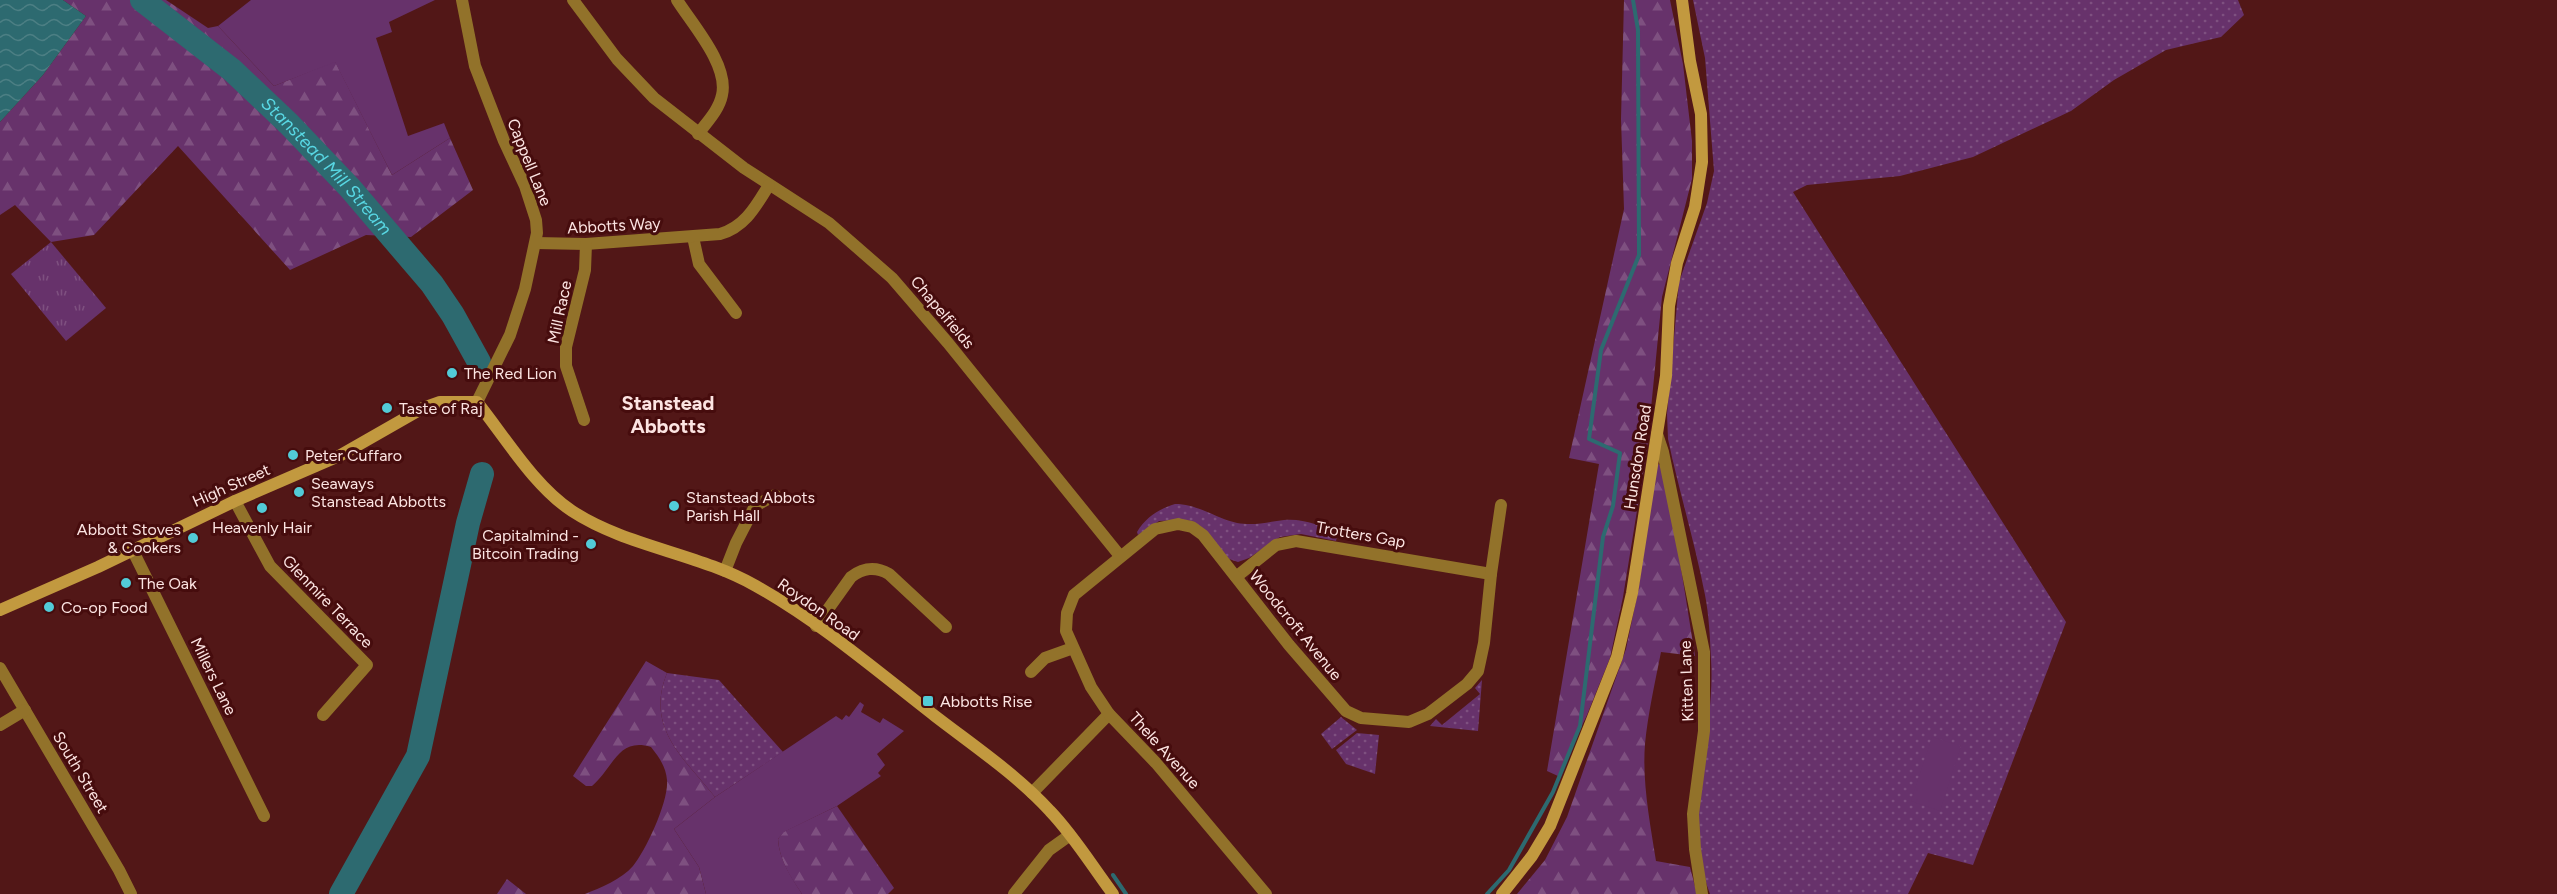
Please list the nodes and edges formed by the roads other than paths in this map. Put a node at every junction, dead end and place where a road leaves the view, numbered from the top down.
1 (462, 0) edge
2 (573, 0) edge
3 (677, 0) edge
4 (1682, 0) edge
5 (698, 134) junction
6 (769, 185) junction
7 (693, 237) junction
8 (536, 243) junction
9 (586, 244) junction
10 (736, 313) dead end
11 (477, 402) junction
12 (584, 420) dead end
13 (1657, 434) junction
14 (775, 495) dead end
15 (235, 501) junction
16 (1501, 506) dead end
17 (133, 551) junction
18 (1120, 556) junction
19 (725, 571) junction
20 (1491, 574) junction
21 (1236, 577) junction
22 (0, 610) edge
23 (816, 626) junction
24 (946, 627) dead end
25 (1073, 648) junction
26 (0, 668) edge
27 (1031, 672) dead end
28 (25, 710) junction
29 (1109, 714) junction
30 (323, 715) dead end
31 (0, 725) edge
32 (1032, 793) junction
33 (264, 816) dead end
34 (1070, 835) junction
35 (131, 894) edge
36 (1014, 894) edge
37 (1113, 894) edge
38 (1266, 894) edge
39 (1502, 894) edge
40 (1702, 894) edge

1 - 8 street, Cappell Lane
2 - 5 street, Chapelfields
3 - 5 street
4 - 13 main road, Hunsdon Road
5 - 6 street, Chapelfields
6 - 7 street, Abbotts Way
6 - 18 street, Chapelfields
7 - 9 street, Abbotts Way
7 - 10 street
8 - 9 street, Abbotts Way
8 - 11 street, Cappell Lane
9 - 12 street, Mill Race
11 - 15 main road, High Street
11 - 19 main road, Roydon Road
13 - 39 main road, Hunsdon Road
13 - 40 street, Kitten Lane
14 - 19 street
15 - 17 main road, High Street
15 - 30 street, Glenmire Terrace
16 - 20 street, Woodcroft Avenue
17 - 22 main road, High Street
17 - 33 street, Millers Lane
18 - 21 street, Woodcroft Avenue
18 - 25 street, Woodcroft Avenue
19 - 23 main road, Roydon Road
20 - 21 street, Trotters Gap
20 - 21 street, Woodcroft Avenue
23 - 24 street
23 - 32 main road, Roydon Road
25 - 27 street
25 - 29 street, Woodcroft Avenue
26 - 28 street, South Street
28 - 31 street
28 - 35 street, South Street
29 - 32 street, Thele Avenue
29 - 38 street, Thele Avenue
32 - 34 main road, Roydon Road
34 - 36 street
34 - 37 main road, Roydon Road

